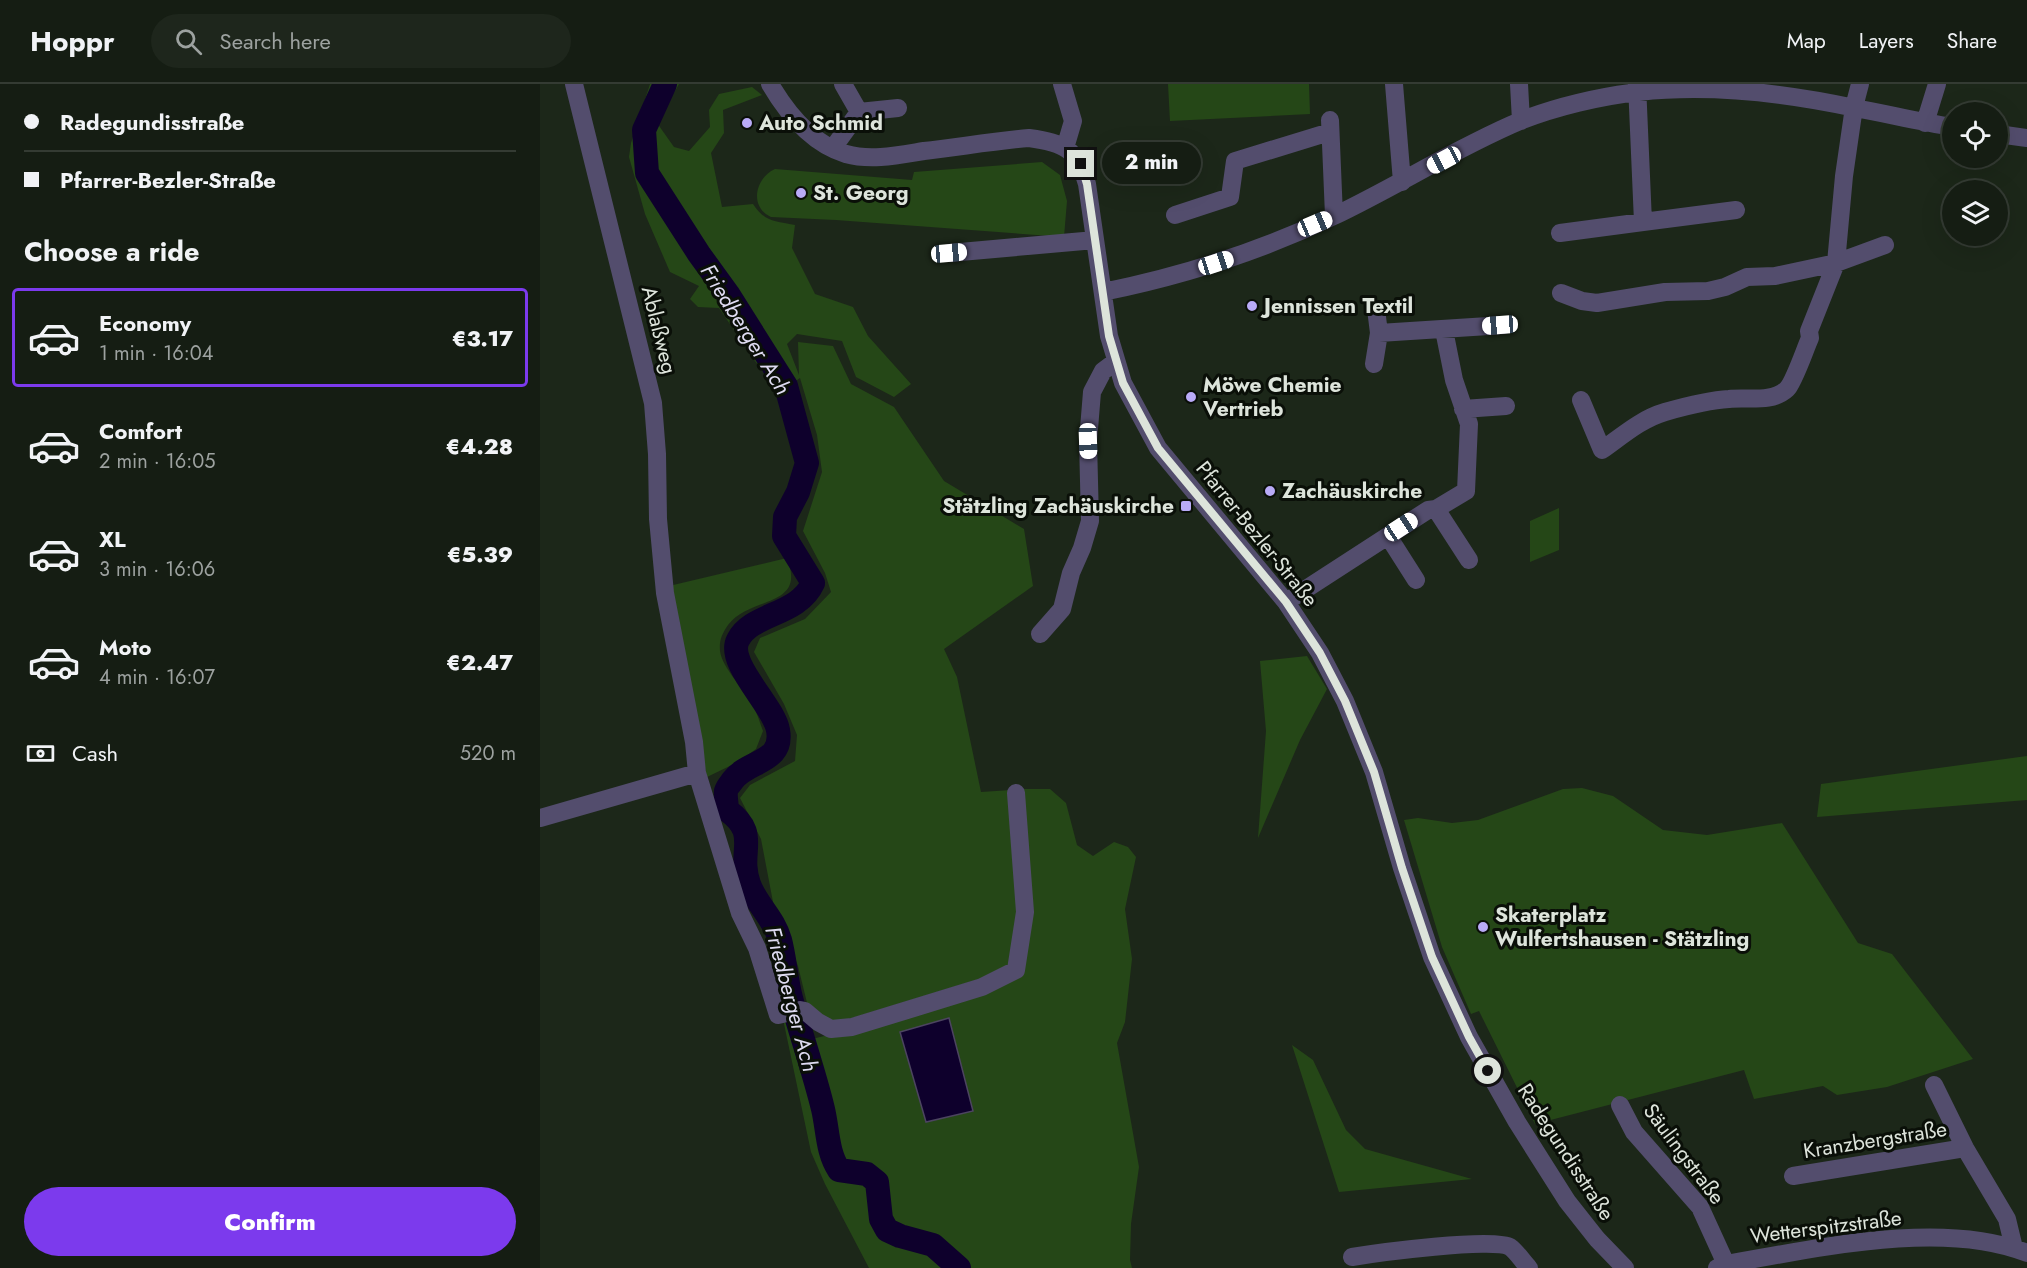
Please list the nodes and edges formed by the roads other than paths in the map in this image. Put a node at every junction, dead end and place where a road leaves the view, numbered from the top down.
1 (574, 84) edge
2 (770, 84) edge
3 (843, 84) edge
4 (1062, 84) edge
5 (1394, 84) edge
6 (1519, 84) edge
7 (1860, 84) edge
8 (1937, 84) edge
9 (1637, 88) edge
10 (1758, 88) edge
11 (1854, 107) junction
12 (898, 108) dead end
13 (859, 112) junction
14 (1521, 121) junction
15 (1925, 123) junction
16 (1942, 125) edge
17 (2008, 135) edge
18 (2027, 138) edge
19 (833, 148) junction
20 (1065, 148) junction
21 (1402, 182) junction
22 (1736, 210) dead end
23 (1175, 215) dead end
24 (1334, 216) junction
25 (1643, 222) junction
26 (1560, 232) dead end
27 (1095, 240) junction
28 (1885, 245) dead end
29 (949, 253) dead end
30 (1836, 263) junction
31 (1102, 292) junction
32 (1561, 293) dead end
33 (1376, 309) dead end
34 (1504, 325) dead end
35 (1444, 330) junction
36 (1379, 333) junction
37 (1115, 362) junction
38 (1374, 364) dead end
39 (1581, 400) dead end
40 (1506, 406) dead end
41 (1463, 409) junction
42 (1436, 509) junction
43 (1388, 536) junction
44 (1469, 560) dead end
45 (1416, 580) dead end
46 (1286, 602) junction
47 (1040, 634) dead end
48 (697, 773) junction
49 (1016, 793) dead end
50 (540, 818) edge
51 (1432, 957) joint
52 (1934, 1085) dead end
53 (1620, 1105) dead end
54 (1965, 1148) junction
55 (1793, 1176) dead end
56 (2020, 1251) edge
57 (1349, 1256) edge
58 (1760, 1263) edge
59 (1722, 1266) edge
60 (1529, 1268) edge
61 (1625, 1268) edge

1 - 48 street, Ablaßweg
2 - 19 street
3 - 13 street
4 - 20 street
5 - 21 street
6 - 14 street
7 - 11 street
8 - 15 street
9 - 10 street
9 - 14 street
9 - 25 street
10 - 11 street
11 - 15 street
11 - 30 street
12 - 13 street
13 - 19 street
14 - 21 street
15 - 16 street
17 - 18 street
19 - 20 street
20 - 27 street, Pfarrer-Bezler-Straße
21 - 24 street
22 - 25 street
23 - 24 street
24 - 31 street
25 - 26 street
27 - 29 street
27 - 31 street, Pfarrer-Bezler-Straße
28 - 30 street
30 - 32 street
30 - 39 street
31 - 37 street, Pfarrer-Bezler-Straße
33 - 36 street
34 - 35 street
35 - 36 street
35 - 41 street
36 - 38 street
37 - 46 street, Pfarrer-Bezler-Straße
37 - 47 street
40 - 41 street
41 - 42 street
42 - 43 street
42 - 44 street
43 - 45 street
43 - 46 street
46 - 51 street, Pfarrer-Bezler-Straße
48 - 49 street, Ablaßweg
48 - 50 street
51 - 61 street, Radegundisstraße
52 - 54 street
53 - 59 street, Säulingstraße
54 - 55 street, Kranzbergstraße
54 - 56 street
56 - 58 street, Wetterspitzstraße
57 - 60 street
58 - 59 street, Wetterspitzstraße

